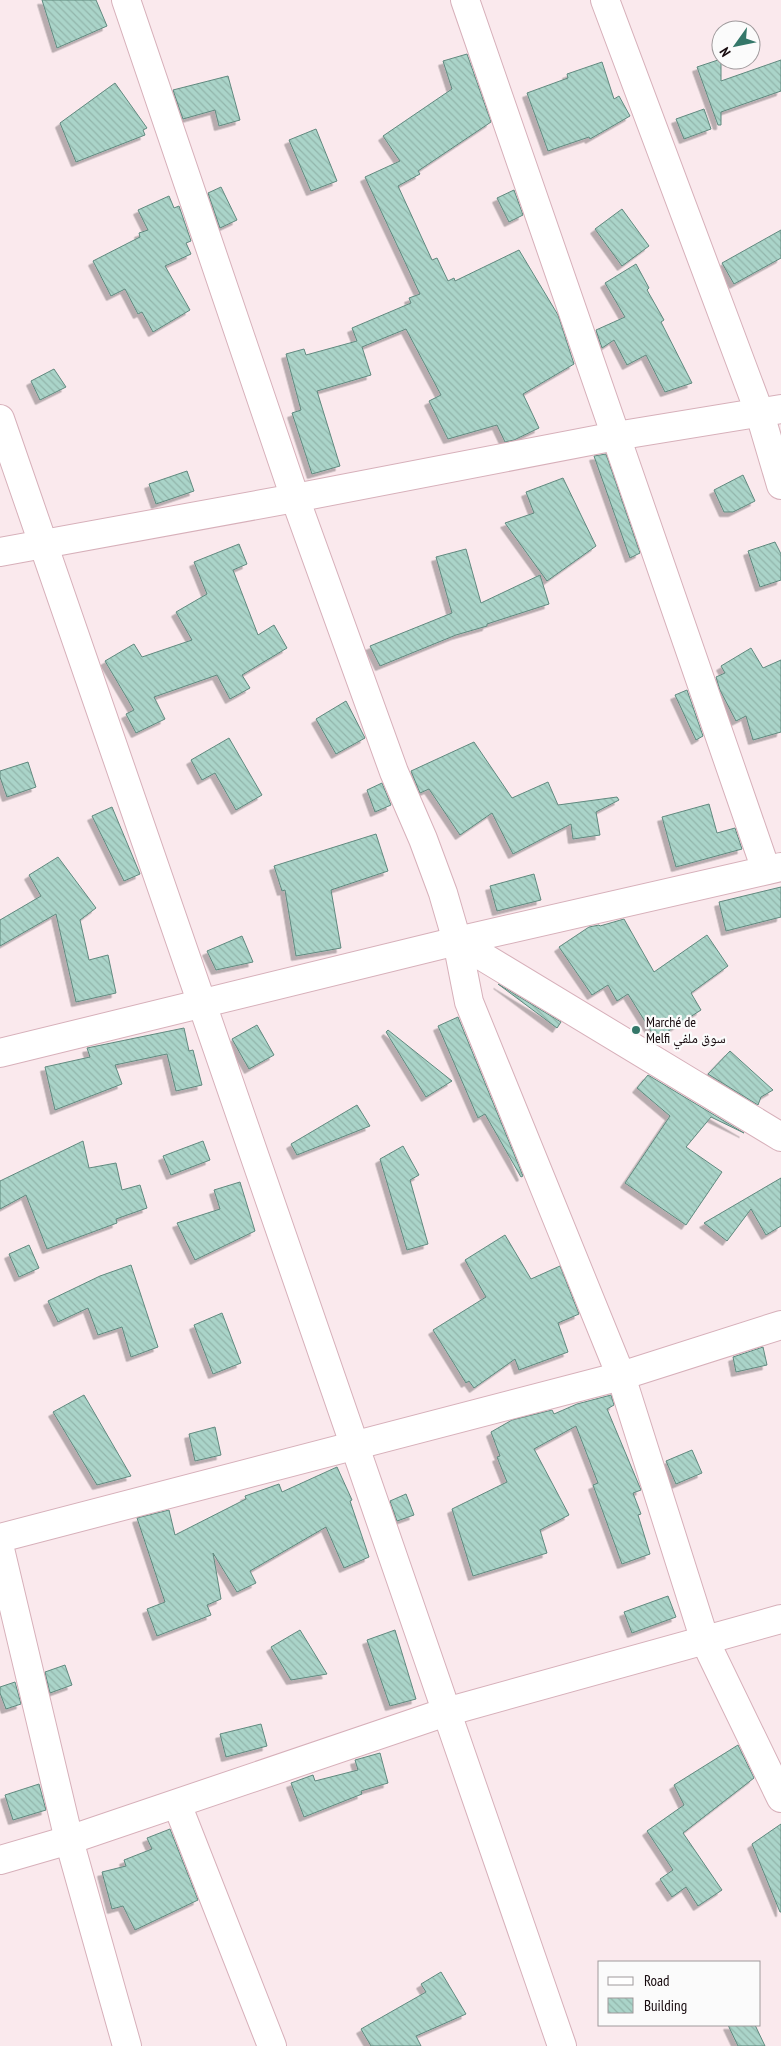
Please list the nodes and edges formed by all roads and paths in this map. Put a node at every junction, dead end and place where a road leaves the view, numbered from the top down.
1 (126, 0) edge
2 (465, 0) edge
3 (605, 0) edge
4 (770, 412) edge
5 (0, 419) edge
6 (616, 436) junction
7 (781, 485) edge
8 (296, 498) junction
9 (44, 544) junction
10 (0, 552) edge
11 (774, 868) edge
12 (457, 941) junction
13 (203, 1005) junction
14 (0, 1053) edge
15 (781, 1137) edge
16 (781, 1325) edge
17 (621, 1376) junction
18 (355, 1446) junction
19 (0, 1538) edge
20 (0, 1550) edge
21 (781, 1619) edge
22 (706, 1641) junction
23 (446, 1712) junction
24 (781, 1798) edge
25 (177, 1804) junction
26 (69, 1840) junction
27 (0, 1860) edge
28 (127, 2046) edge
29 (272, 2046) edge
30 (562, 2046) edge

1 - 8 street
2 - 6 street
3 - 4 street
4 - 6 street
4 - 7 street
5 - 9 street
6 - 8 street
6 - 11 street
8 - 9 street
8 - 12 street
9 - 10 street
9 - 13 street
11 - 12 street
12 - 13 street
12 - 15 street
12 - 17 street
13 - 14 street
13 - 18 street
16 - 17 street
17 - 18 street
17 - 22 street
18 - 19 street
18 - 23 street
20 - 26 street
21 - 22 street
22 - 23 street
22 - 24 street
23 - 25 street
23 - 30 street
25 - 26 street
25 - 29 street
26 - 27 street
26 - 28 street

